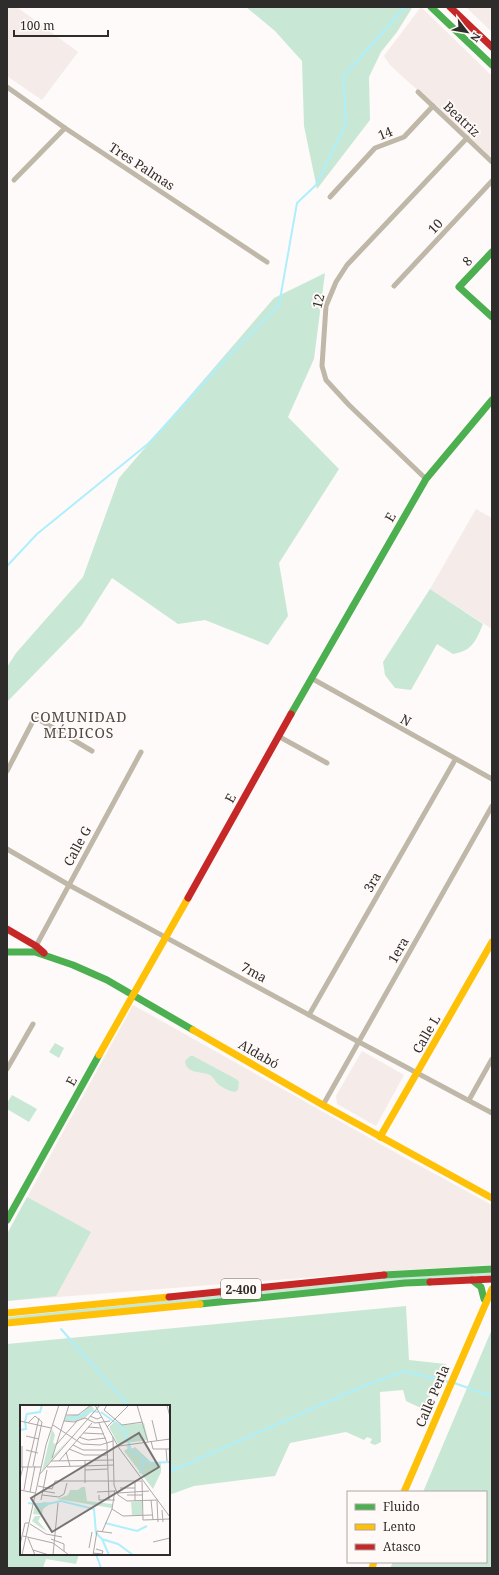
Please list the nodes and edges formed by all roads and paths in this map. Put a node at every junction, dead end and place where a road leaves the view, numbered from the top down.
1 (431, 7) edge
2 (450, 7) edge
3 (492, 47) edge
4 (492, 65) edge
5 (7, 87) edge
6 (418, 92) dead end
7 (433, 106) junction
8 (65, 128) junction
9 (467, 138) junction
10 (492, 162) edge
11 (14, 180) dead end
12 (492, 181) edge
13 (330, 197) dead end
14 (492, 252) edge
15 (267, 262) dead end
16 (394, 286) dead end
17 (492, 316) edge
18 (492, 400) edge
19 (426, 479) junction
20 (311, 678) junction
21 (278, 736) junction
22 (92, 751) dead end
23 (141, 752) dead end
24 (454, 760) junction
25 (327, 763) dead end
26 (7, 771) edge
27 (492, 779) edge
28 (492, 806) edge
29 (7, 849) edge
30 (69, 884) junction
31 (7, 929) edge
32 (166, 936) junction
33 (492, 942) edge
34 (35, 949) junction
35 (7, 952) edge
36 (132, 995) junction
37 (309, 1015) junction
38 (33, 1024) dead end
39 (358, 1042) junction
40 (492, 1059) edge
41 (7, 1069) edge
42 (417, 1073) junction
43 (470, 1100) junction
44 (323, 1105) junction
45 (492, 1113) edge
46 (380, 1137) junction
47 (492, 1198) edge
48 (7, 1220) edge
49 (492, 1269) edge
50 (492, 1279) edge
51 (472, 1280) junction
52 (492, 1282) edge
53 (492, 1289) edge
54 (488, 1299) edge
55 (7, 1313) edge
56 (7, 1323) edge
57 (404, 1491) edge

1 - 4 main road
2 - 3 main road
5 - 8 street, Tres Palmas
6 - 7 street, Beatriz
7 - 9 street, Beatriz
7 - 13 street, 14
8 - 11 street
8 - 15 street, Tres Palmas
9 - 10 street, Beatriz
9 - 19 street, 12
12 - 16 street, 10
14 - 17 main road, 8
18 - 19 main road, E
19 - 20 main road, E
20 - 21 main road, E
20 - 24 street, N
21 - 25 street
21 - 32 main road, E
22 - 26 street
23 - 30 street, Calle G
24 - 27 street, N
24 - 37 street, 3ra
28 - 39 street, 1era
29 - 30 street, 7ma
30 - 32 street, 7ma
30 - 34 street, Calle G
31 - 34 main road, Aldabó
32 - 36 main road, E
32 - 37 street, 7ma
33 - 42 main road, Calle L
34 - 35 main road
34 - 36 main road, Aldabó
36 - 44 main road, Aldabó
36 - 48 main road, E
37 - 39 street, 7ma
38 - 41 street
39 - 42 street, 7ma
39 - 44 street, 1era
40 - 43 street
42 - 43 street, 7ma
42 - 46 main road, Calle L
43 - 45 street, 7ma
44 - 46 main road, Aldabó
46 - 47 main road, Aldabó
49 - 55 main road, 2-400
50 - 51 main road, 2-400
51 - 54 main road
51 - 56 main road, 2-400
52 - 54 main road, Calle Perla
53 - 54 main road, Calle Perla
54 - 57 main road, Calle Perla

